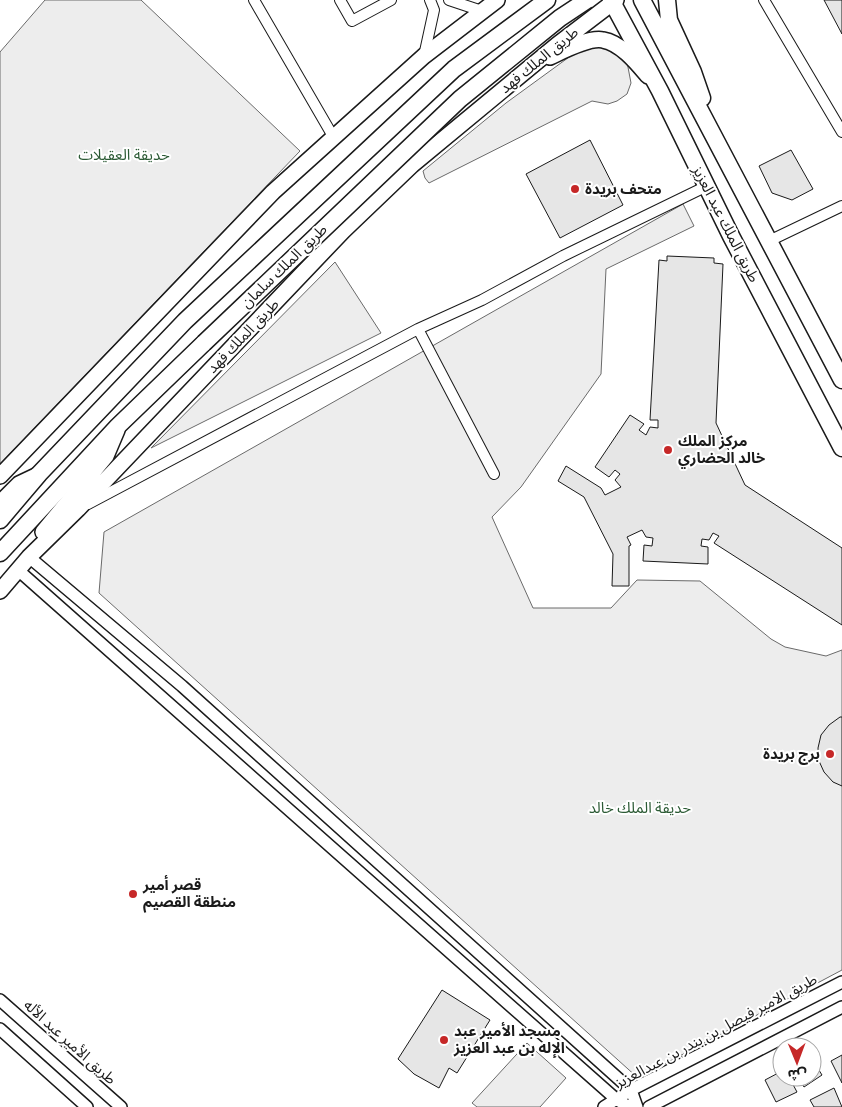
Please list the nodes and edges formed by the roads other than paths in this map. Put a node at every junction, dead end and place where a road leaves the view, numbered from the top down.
1 (254, 0) edge
2 (340, 0) edge
3 (391, 0) edge
4 (430, 0) edge
5 (450, 0) edge
6 (497, 0) edge
7 (547, 0) edge
8 (580, 0) edge
9 (587, 0) edge
10 (642, 0) edge
11 (667, 0) edge
12 (613, 1) edge
13 (765, 1) edge
14 (482, 11) junction
15 (557, 45) junction
16 (424, 56) junction
17 (535, 63) junction
18 (657, 86) junction
19 (842, 132) edge
20 (334, 138) junction
21 (720, 150) junction
22 (707, 186) junction
23 (842, 206) edge
24 (769, 241) junction
25 (418, 329) junction
26 (842, 380) edge
27 (118, 426) junction
28 (842, 448) edge
29 (39, 474) junction
30 (494, 474) dead end
31 (0, 476) edge
32 (0, 503) edge
33 (78, 509) junction
34 (0, 520) edge
35 (0, 553) edge
36 (29, 557) junction
37 (18, 570) junction
38 (0, 591) edge
39 (842, 982) edge
40 (0, 1000) edge
41 (842, 1007) edge
42 (0, 1029) edge
43 (631, 1090) junction
44 (617, 1100) junction
45 (87, 1107) edge
46 (121, 1107) edge
47 (604, 1107) edge
48 (630, 1107) edge
49 (637, 1107) edge
50 (649, 1107) edge

1 - 20 street
2 - 3 street
4 - 16 street
5 - 14 street
6 - 14 main road
7 - 29 highway, طريق الملك سلمان
8 - 15 main road
9 - 27 highway, طريق الملك سلمان, bridge
10 - 21 highway, طريق الملك عبد العزيز
11 - 21 highway
12 - 15 main road, طريق الملك فهد
12 - 18 highway, طريق الملك عبد العزيز
13 - 19 street
14 - 16 main road
15 - 17 main road, طريق الملك فهد
16 - 20 main road
17 - 18 main road
17 - 33 main road, طريق الملك فهد
18 - 22 highway, طريق الملك عبد العزيز
20 - 31 main road
21 - 24 highway, طريق الملك عبد العزيز
22 - 25 street
22 - 28 highway, طريق الملك عبد العزيز
23 - 24 street
24 - 26 highway, طريق الملك عبد العزيز
25 - 30 street
25 - 33 street
27 - 35 highway, طريق الملك سلمان
27 - 36 main road
29 - 32 main road
29 - 34 highway, طريق الملك سلمان
33 - 36 main road, طريق الملك فهد
36 - 37 main road, طريق الملك فهد
36 - 43 street
37 - 38 main road, طريق الملك فهد
37 - 44 street
39 - 43 street, طريق الامير فيصل بن بندر بن عبدالعزيز
40 - 46 street, طريق الأمير عبد الأله
41 - 50 street
42 - 45 street
43 - 44 street, طريق الامير فيصل بن بندر بن عبدالعزيز
43 - 49 street
44 - 47 street, طريق الامير فيصل بن بندر بن عبدالعزيز
44 - 48 street

